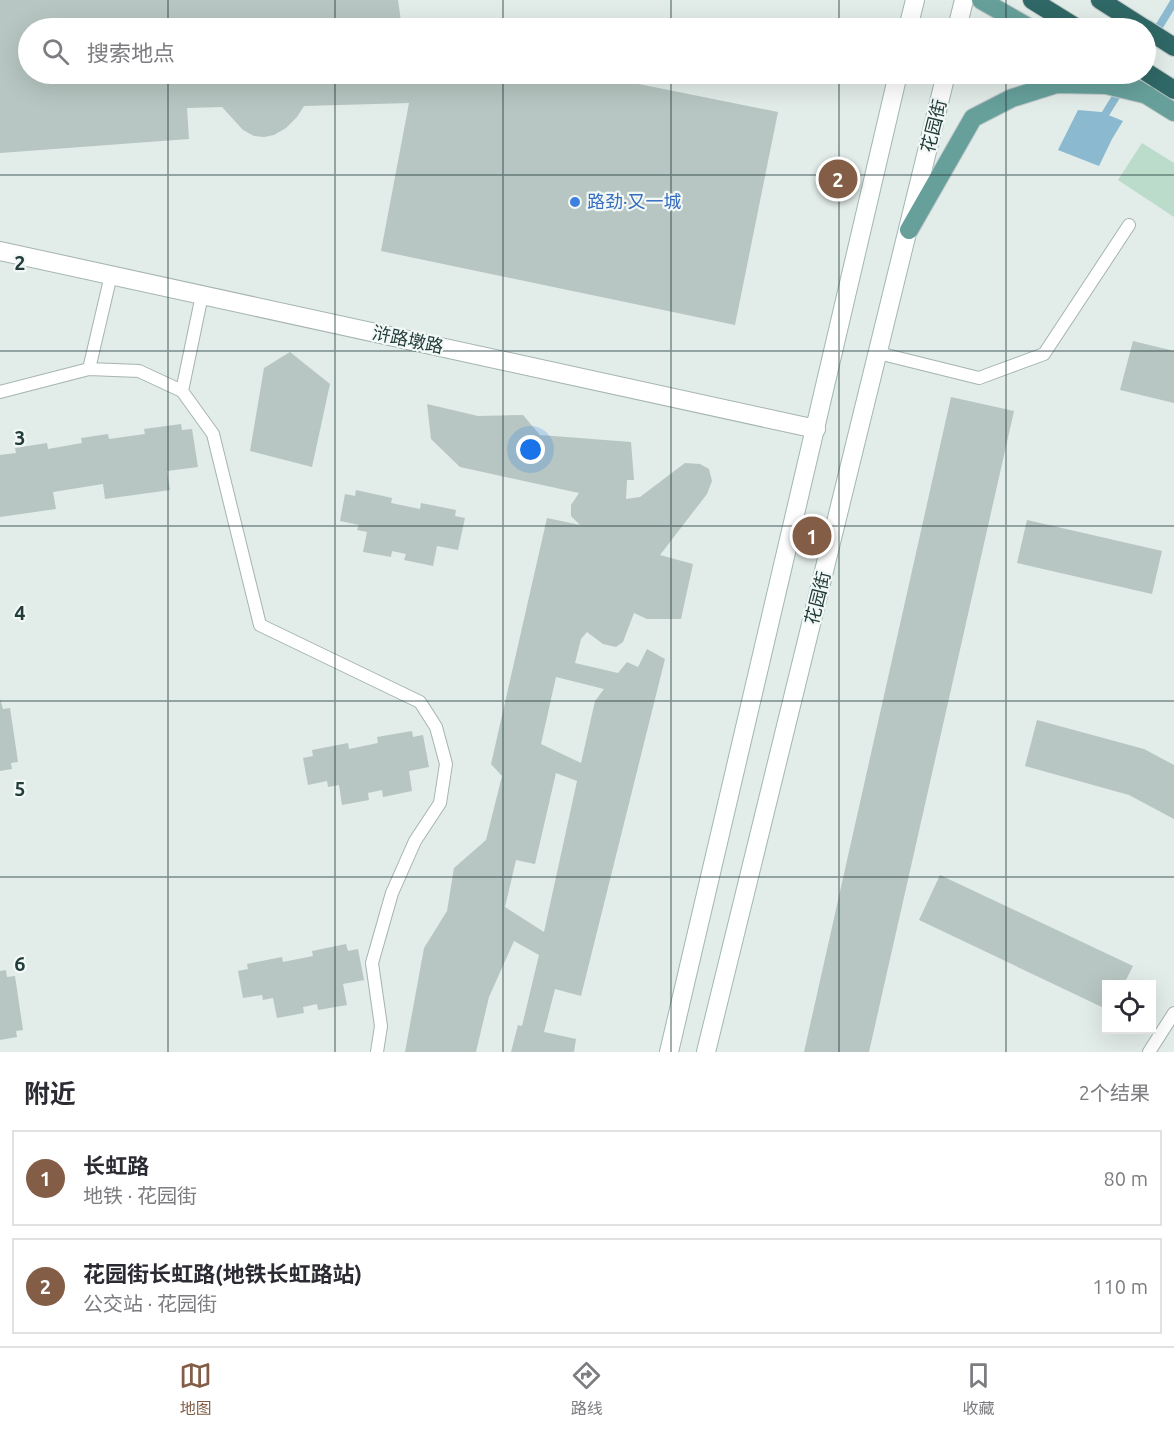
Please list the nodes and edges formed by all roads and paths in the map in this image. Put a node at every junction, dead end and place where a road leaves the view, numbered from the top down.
1 (915, 0) edge
2 (964, 0) edge
3 (981, 0) edge
4 (1032, 0) edge
5 (1100, 0) edge
6 (910, 18) edge
7 (960, 18) edge
8 (1012, 18) edge
9 (1061, 18) edge
10 (1128, 18) edge
11 (1156, 36) edge
12 (1174, 48) edge
13 (1156, 78) edge
14 (896, 84) edge
15 (944, 84) edge
16 (1057, 84) edge
17 (1122, 84) edge
18 (1174, 90) edge
19 (1174, 112) edge
20 (1129, 225) dead end
21 (909, 230) junction
22 (0, 251) edge
23 (111, 275) junction
24 (202, 295) junction
25 (878, 353) junction
26 (89, 369) junction
27 (182, 391) junction
28 (0, 392) edge
29 (816, 429) junction
30 (1174, 1013) edge
31 (377, 1052) edge
32 (669, 1052) edge
33 (706, 1052) edge
34 (1149, 1052) edge

1 - 6 main road
2 - 7 main road
3 - 8 main road
4 - 9 highway
5 - 10 highway
11 - 12 highway
13 - 18 highway
14 - 29 main road
15 - 21 main road, 花园街
16 - 21 main road
17 - 19 main road
20 - 25 lane
21 - 25 main road, 花园街
22 - 23 main road, 浒路墩路
23 - 24 main road, 浒路墩路
23 - 26 lane
24 - 27 lane
24 - 29 main road, 浒路墩路
25 - 33 main road, 花园街
26 - 27 lane
26 - 28 lane
27 - 31 lane
29 - 32 main road
30 - 34 lane

